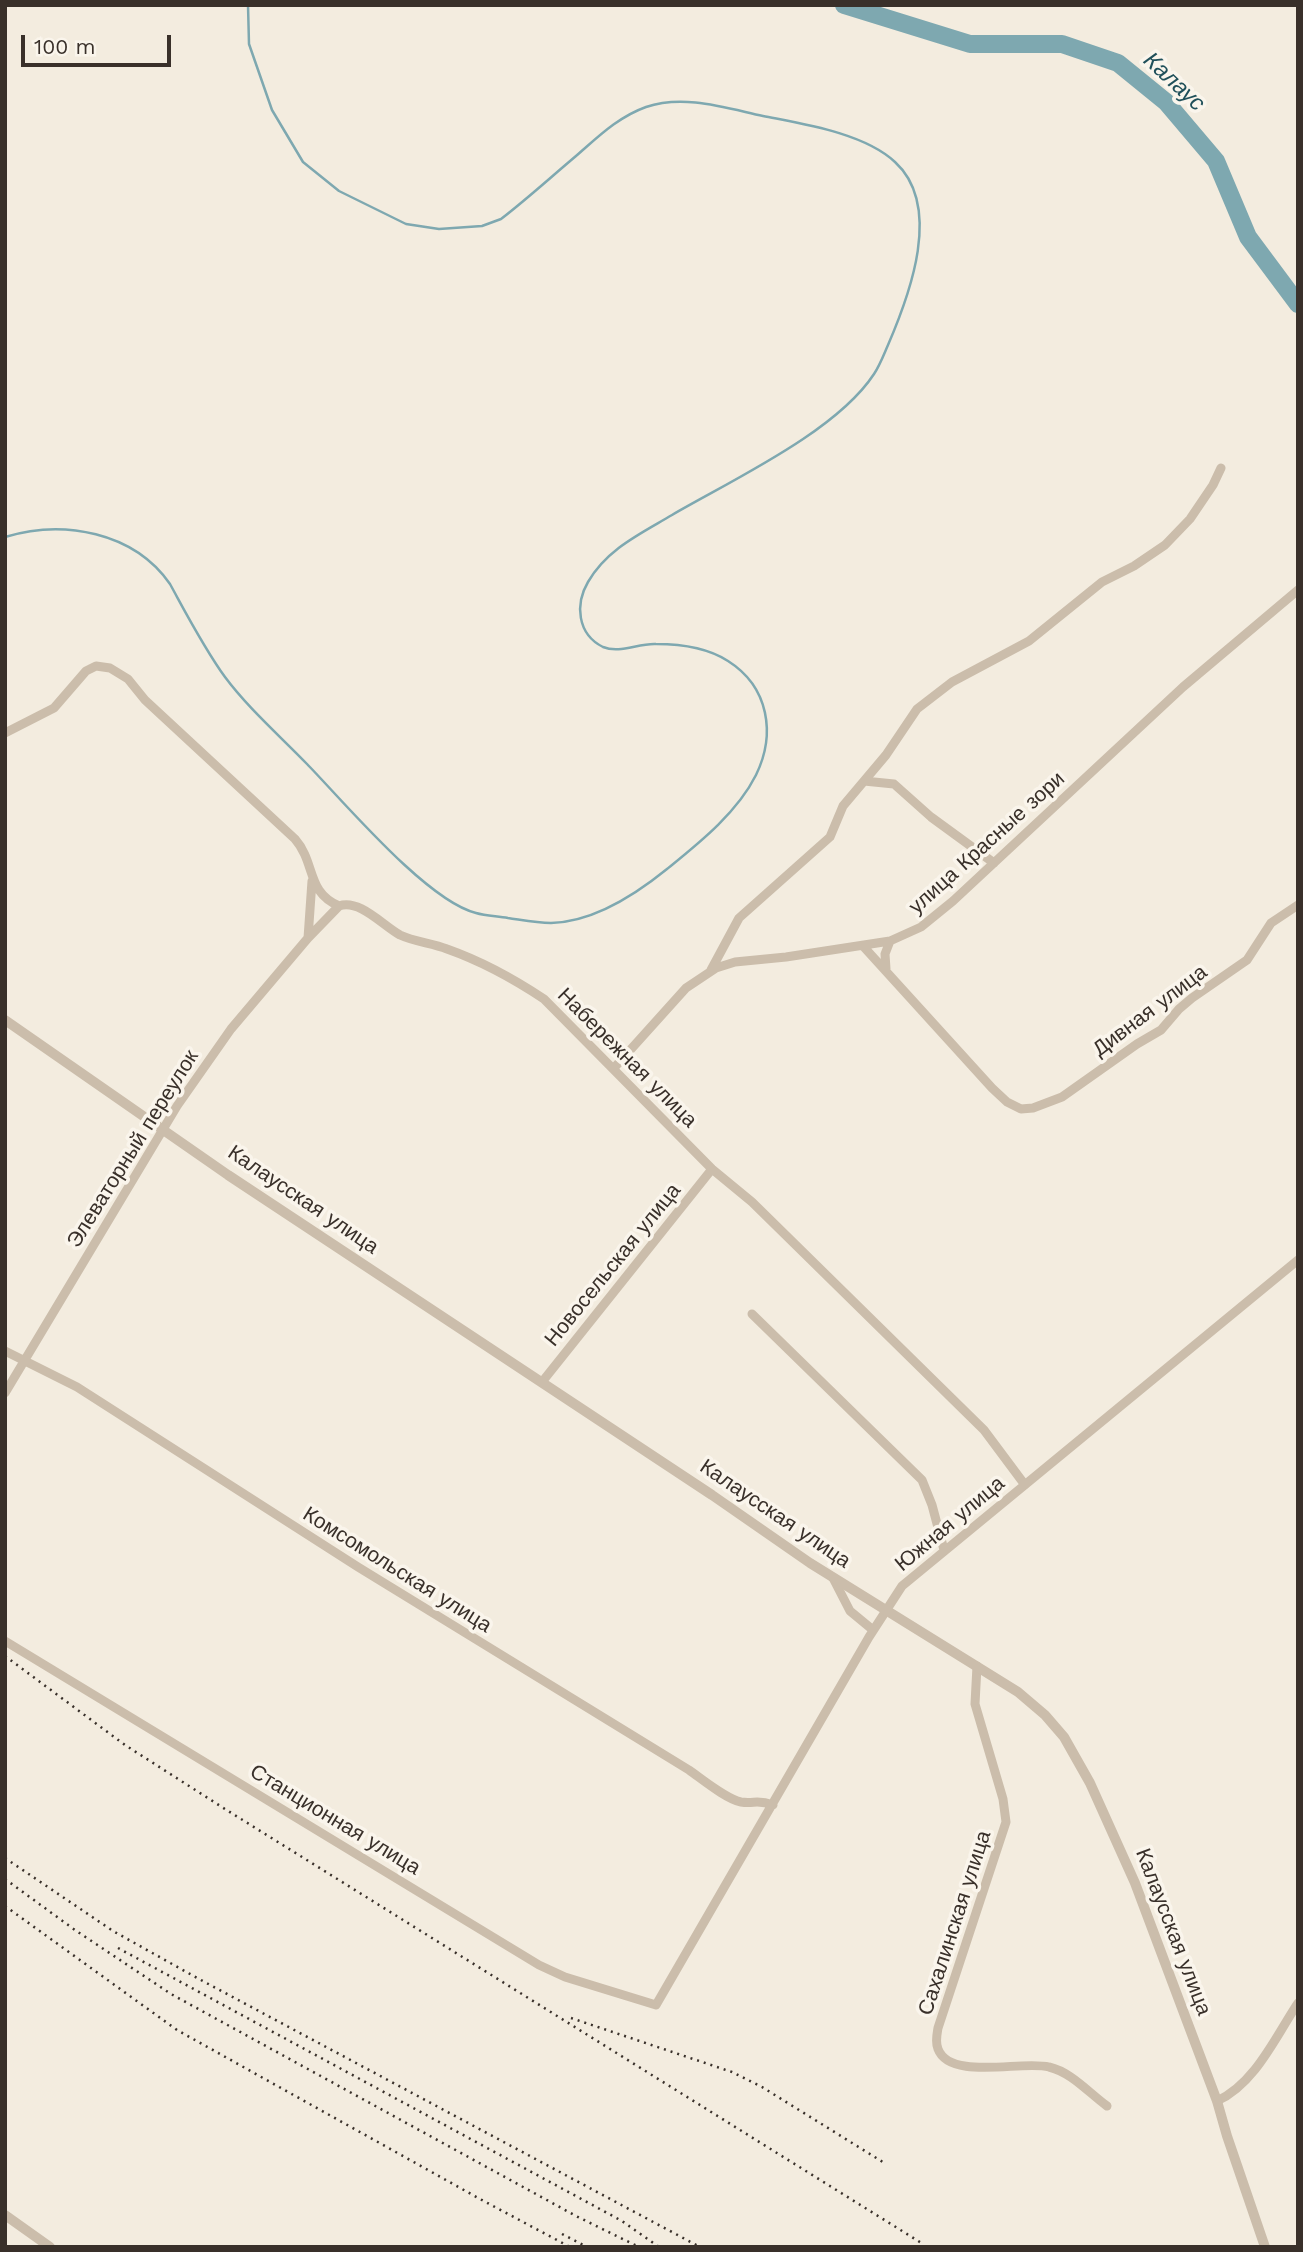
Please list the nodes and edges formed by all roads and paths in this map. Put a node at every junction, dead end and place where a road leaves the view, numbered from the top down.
1 (1221, 468) dead end
2 (1298, 590) edge
3 (5, 733) edge
4 (864, 781) junction
5 (995, 863) junction
6 (312, 877) junction
7 (339, 905) junction
8 (1298, 905) edge
9 (308, 939) junction
10 (890, 941) junction
11 (863, 946) junction
12 (886, 969) junction
13 (711, 970) junction
14 (5, 1020) edge
15 (614, 1068) junction
16 (162, 1127) junction
17 (712, 1169) junction
18 (1298, 1260) edge
19 (752, 1314) dead end
20 (5, 1351) edge
21 (24, 1360) junction
22 (542, 1382) junction
23 (5, 1393) edge
24 (1025, 1485) junction
25 (944, 1550) junction
26 (832, 1576) junction
27 (886, 1609) junction
28 (873, 1630) junction
29 (5, 1641) edge
30 (977, 1666) junction
31 (773, 1805) junction
32 (1298, 2003) edge
33 (656, 2005) joint
34 (1217, 2101) junction
35 (1107, 2106) dead end
36 (5, 2215) edge
37 (50, 2247) edge
38 (1265, 2247) edge

1 - 4 street
2 - 5 street, улица Красные зори
3 - 6 street, Набережная улица
4 - 5 street
4 - 13 street
5 - 10 street, улица Красные зори
6 - 7 street, Набережная улица
6 - 9 street
7 - 9 street, Элеваторный переулок
7 - 15 street, Набережная улица
8 - 12 street, Дивная улица
9 - 16 street, Элеваторный переулок
10 - 11 street, улица Красные зори
10 - 12 street
11 - 12 street, Дивная улица
11 - 13 street, улица Красные зори
13 - 15 street, улица Красные зори
14 - 16 street, Калаусская улица
15 - 17 street, Набережная улица
16 - 21 street, Элеваторный переулок
16 - 22 street, Калаусская улица
17 - 22 street, Новосельская улица
17 - 24 street, Набережная улица
18 - 24 street, Южная улица
19 - 25 street
20 - 21 street, Комсомольская улица
21 - 23 street, Элеваторный переулок
21 - 31 street, Комсомольская улица
22 - 26 street, Калаусская улица
24 - 25 street, Южная улица
25 - 27 street, Южная улица
26 - 27 street, Калаусская улица
26 - 28 street
27 - 28 street, Южная улица
27 - 30 street, Калаусская улица
28 - 31 street, Южная улица
29 - 33 street, Станционная улица
30 - 34 street, Калаусская улица
30 - 35 street, Сахалинская улица
31 - 33 street, Южная улица
32 - 34 street
34 - 38 street, Калаусская улица
36 - 37 street

